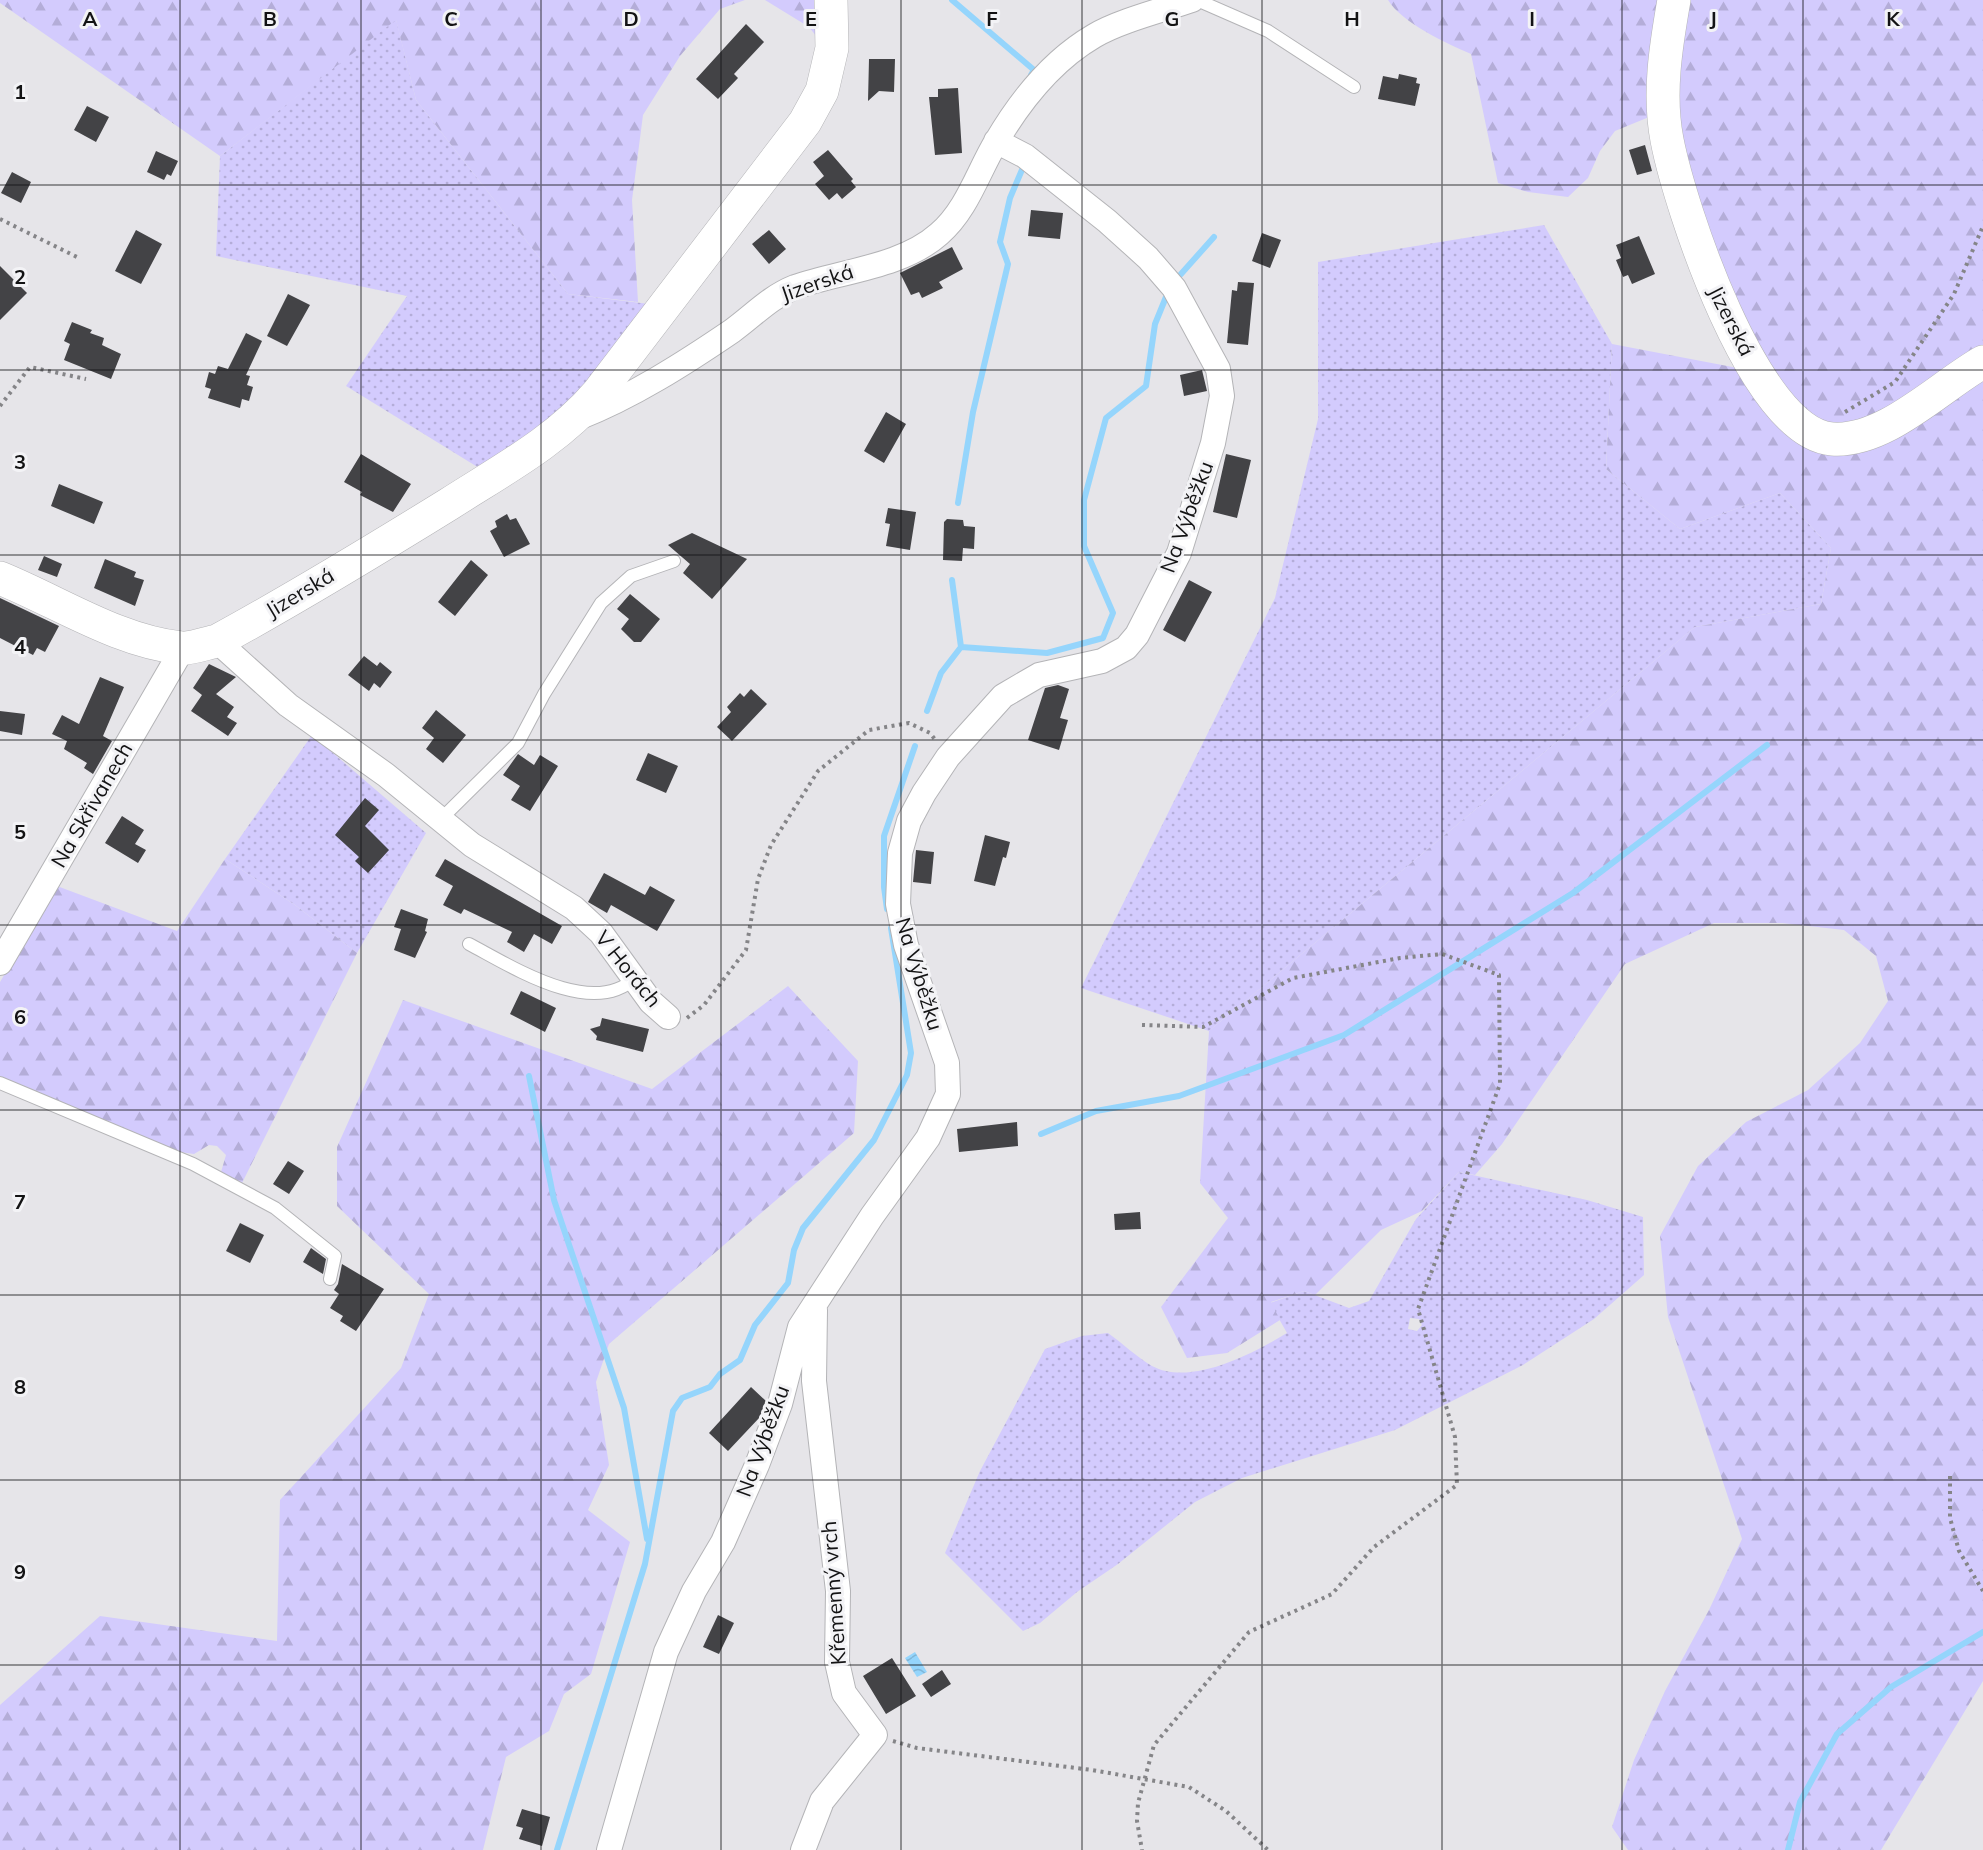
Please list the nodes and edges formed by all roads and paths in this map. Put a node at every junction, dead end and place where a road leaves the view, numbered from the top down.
1 (831, 0) edge
2 (1192, 0) edge
3 (1197, 0) edge
4 (1674, 0) edge
5 (1354, 87) dead end
6 (996, 141) junction
7 (0, 219) edge
8 (1983, 226) edge
9 (79, 258) dead end
10 (1983, 362) edge
11 (86, 379) dead end
12 (0, 406) edge
13 (576, 418) junction
14 (1832, 439) junction
15 (674, 561) dead end
16 (0, 578) edge
17 (217, 641) junction
18 (183, 648) junction
19 (948, 758) junction
20 (440, 820) junction
21 (469, 944) dead end
22 (0, 963) edge
23 (635, 978) junction
24 (668, 1017) joint
25 (1142, 1025) dead end
26 (0, 1083) edge
27 (330, 1279) dead end
28 (815, 1305) junction
29 (1950, 1476) dead end
30 (1983, 1591) edge
31 (875, 1735) junction
32 (1143, 1779) junction
33 (609, 1850) edge
34 (803, 1850) edge
35 (1143, 1850) edge
36 (1268, 1850) edge

1 - 13 street, Jizerská
2 - 6 street
3 - 5 lane
4 - 14 street, Jizerská
6 - 13 street, Jizerská
6 - 19 street, Na Výběžku
7 - 9 path
8 - 14 path
10 - 14 street, Jizerská
11 - 12 path
13 - 17 street, Jizerská
15 - 20 lane
16 - 18 street, Jizerská
17 - 18 street, Jizerská
17 - 20 street, V Horách
18 - 22 street, Na Skřivanech
19 - 24 path, V Horách
19 - 28 street, Na Výběžku
20 - 23 street, V Horách
21 - 23 lane
23 - 24 street, V Horách
25 - 32 path
26 - 27 lane
28 - 31 street, Křemenný vrch
28 - 33 street, Na Výběžku
29 - 30 path
31 - 32 path
31 - 34 street
32 - 35 path
32 - 36 path

